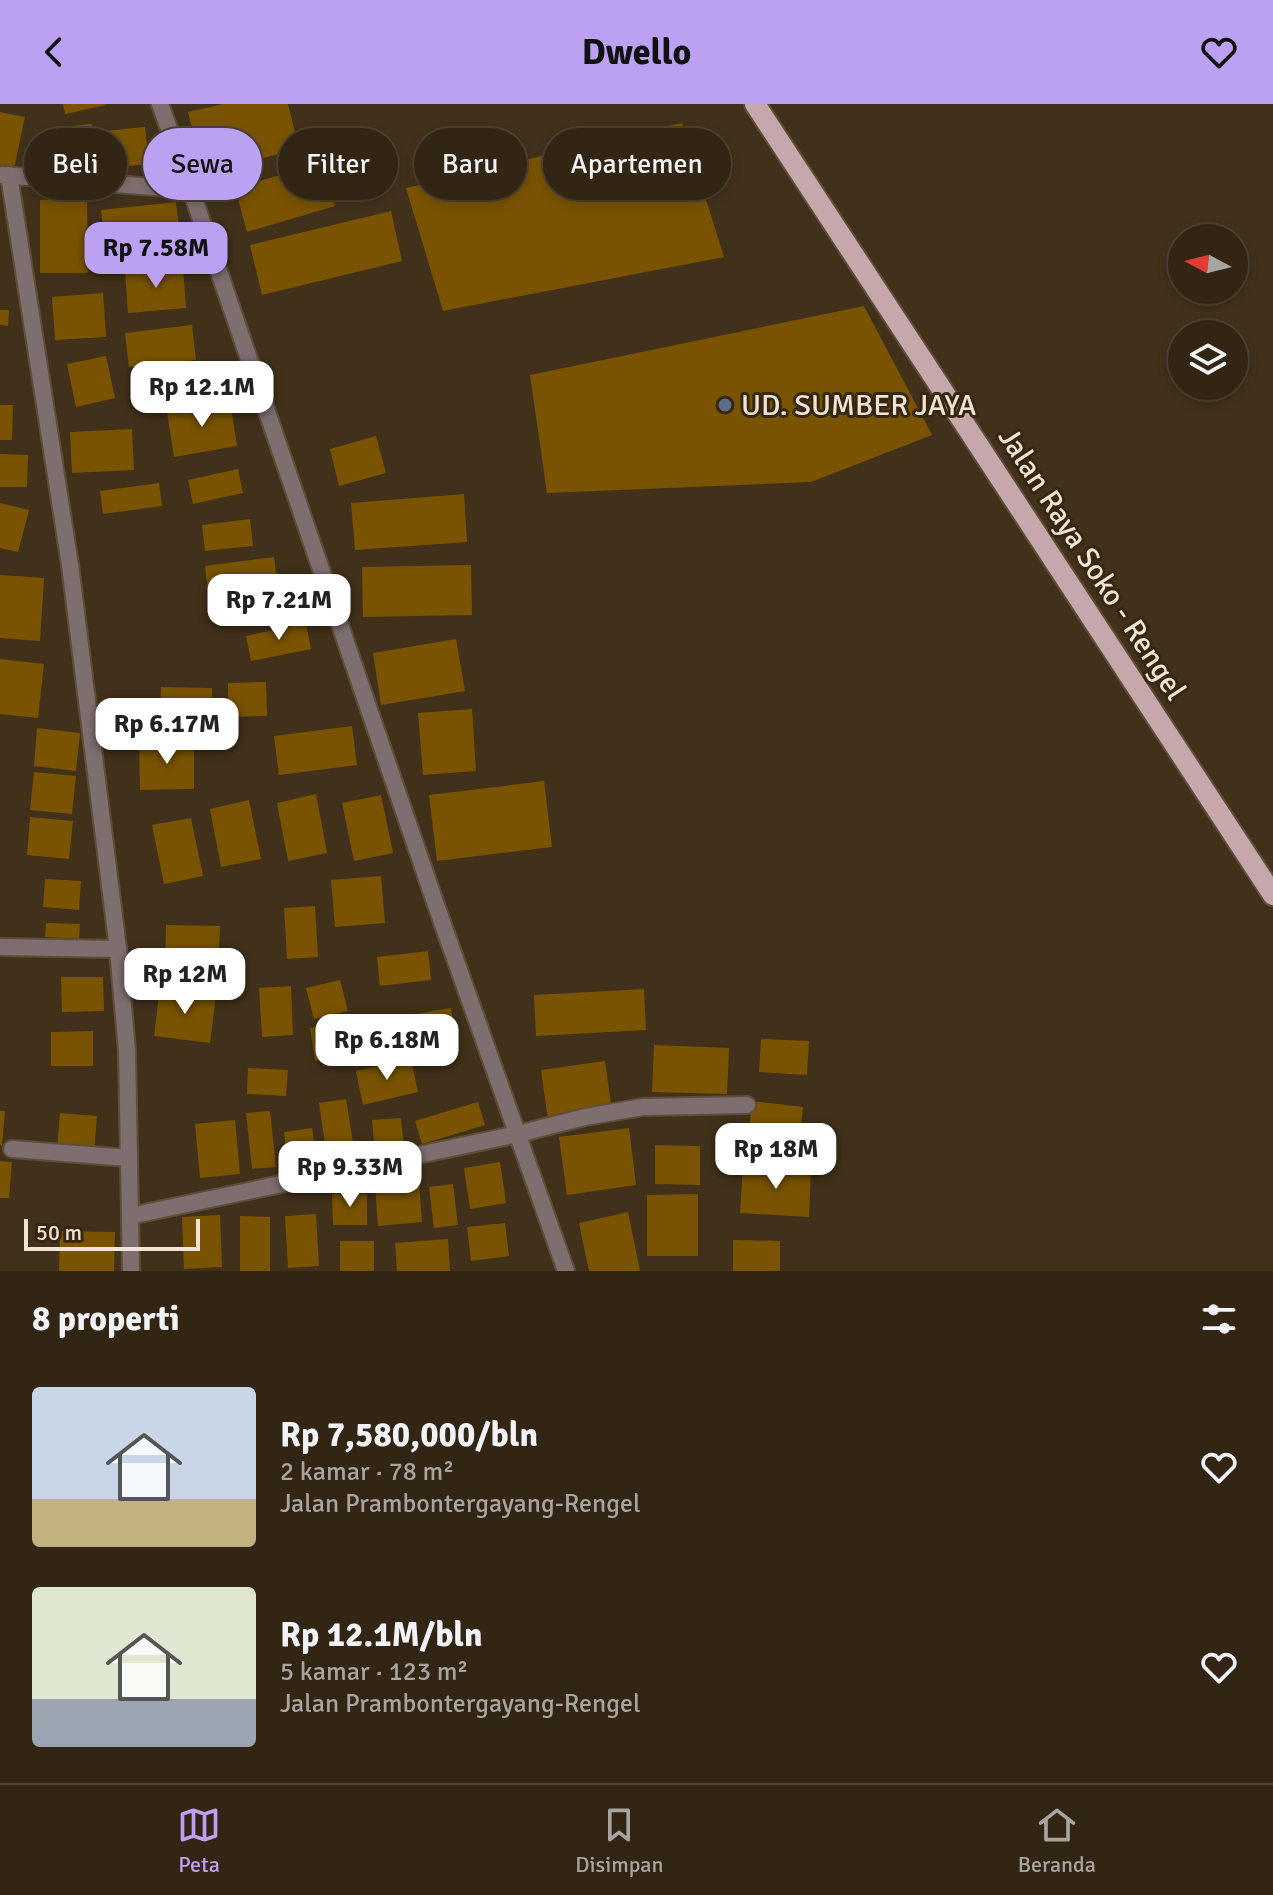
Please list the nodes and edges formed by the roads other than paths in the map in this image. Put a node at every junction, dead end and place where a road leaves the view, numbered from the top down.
1 (160, 104) edge
2 (755, 104) edge
3 (169, 128) edge
4 (4, 175) edge
5 (143, 186) edge
6 (194, 200) edge
7 (1273, 895) edge
8 (0, 947) edge
9 (118, 949) junction
10 (747, 1105) dead end
11 (518, 1134) junction
12 (12, 1149) dead end
13 (129, 1158) junction
14 (130, 1216) junction
15 (131, 1271) edge
16 (566, 1271) edge

1 - 3 street
2 - 7 main road, Jalan Raya Soko - Rengel
4 - 5 street
4 - 9 street
6 - 11 street
8 - 9 street
9 - 13 street
10 - 11 street
11 - 14 street
11 - 16 street
12 - 13 street
13 - 14 street
14 - 15 street

